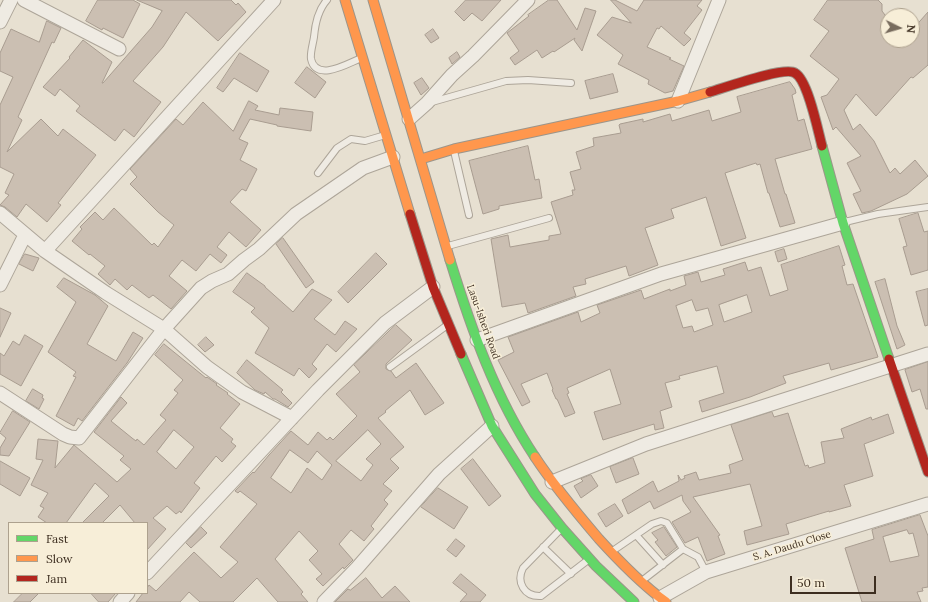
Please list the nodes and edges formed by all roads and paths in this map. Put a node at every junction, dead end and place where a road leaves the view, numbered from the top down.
1 (10, 0) edge
2 (24, 0) edge
3 (274, 0) edge
4 (327, 0) edge
5 (345, 0) edge
6 (373, 0) edge
7 (528, 0) edge
8 (719, 0) edge
9 (0, 22) edge
10 (119, 49) dead end
11 (363, 58) junction
12 (571, 83) dead end
13 (678, 101) junction
14 (427, 103) junction
15 (409, 119) junction
16 (385, 134) junction
17 (454, 150) junction
18 (393, 158) junction
19 (421, 159) junction
20 (318, 173) dead end
21 (928, 207) edge
22 (0, 214) edge
23 (469, 215) dead end
24 (549, 218) dead end
25 (843, 223) junction
26 (25, 235) junction
27 (445, 246) junction
28 (45, 251) junction
29 (0, 285) edge
30 (433, 287) junction
31 (449, 324) junction
32 (164, 329) junction
33 (476, 340) junction
34 (928, 354) edge
35 (893, 366) junction
36 (390, 367) dead end
37 (0, 393) edge
38 (292, 418) junction
39 (492, 426) junction
40 (928, 472) edge
41 (552, 482) junction
42 (928, 504) edge
43 (562, 528) junction
44 (636, 535) junction
45 (543, 547) junction
46 (683, 549) junction
47 (611, 552) junction
48 (590, 559) junction
49 (663, 565) junction
50 (148, 572) edge
51 (706, 572) junction
52 (571, 574) junction
53 (642, 581) junction
54 (127, 594) edge
55 (663, 600) edge
56 (630, 601) edge
57 (120, 602) edge
58 (324, 602) edge

1 - 9 street
2 - 10 street
3 - 28 street
4 - 11 lane
5 - 11 main road
6 - 15 main road, Lasu-Isheri Road
7 - 14 street
8 - 13 street
11 - 16 main road
12 - 14 lane
13 - 17 main road
13 - 25 main road
14 - 15 street
15 - 19 main road, Lasu-Isheri Road
16 - 18 main road
16 - 20 lane
17 - 19 main road
17 - 23 lane
18 - 30 main road
18 - 32 street
19 - 27 main road, Lasu-Isheri Road
21 - 25 lane
22 - 26 street
24 - 27 lane
25 - 33 street
25 - 35 main road
26 - 28 street
26 - 29 street
27 - 33 main road, Lasu-Isheri Road
28 - 32 street
30 - 31 main road
30 - 38 street
31 - 36 lane
31 - 39 main road
32 - 37 street
32 - 38 street
33 - 41 main road, Lasu-Isheri Road
34 - 35 street
35 - 40 main road
35 - 41 street
38 - 50 street
39 - 43 main road
39 - 58 street
41 - 47 main road, Lasu-Isheri Road
42 - 51 street, S. A. Daudu Close
43 - 45 lane
43 - 48 main road
44 - 46 lane
44 - 47 lane
44 - 49 lane
45 - 52 lane
45 - 52 lane
46 - 49 lane
46 - 51 lane
47 - 53 main road, Lasu-Isheri Road
48 - 52 lane
48 - 56 main road
49 - 53 lane
51 - 55 street, S. A. Daudu Close
53 - 55 main road, Lasu-Isheri Road
54 - 57 street

